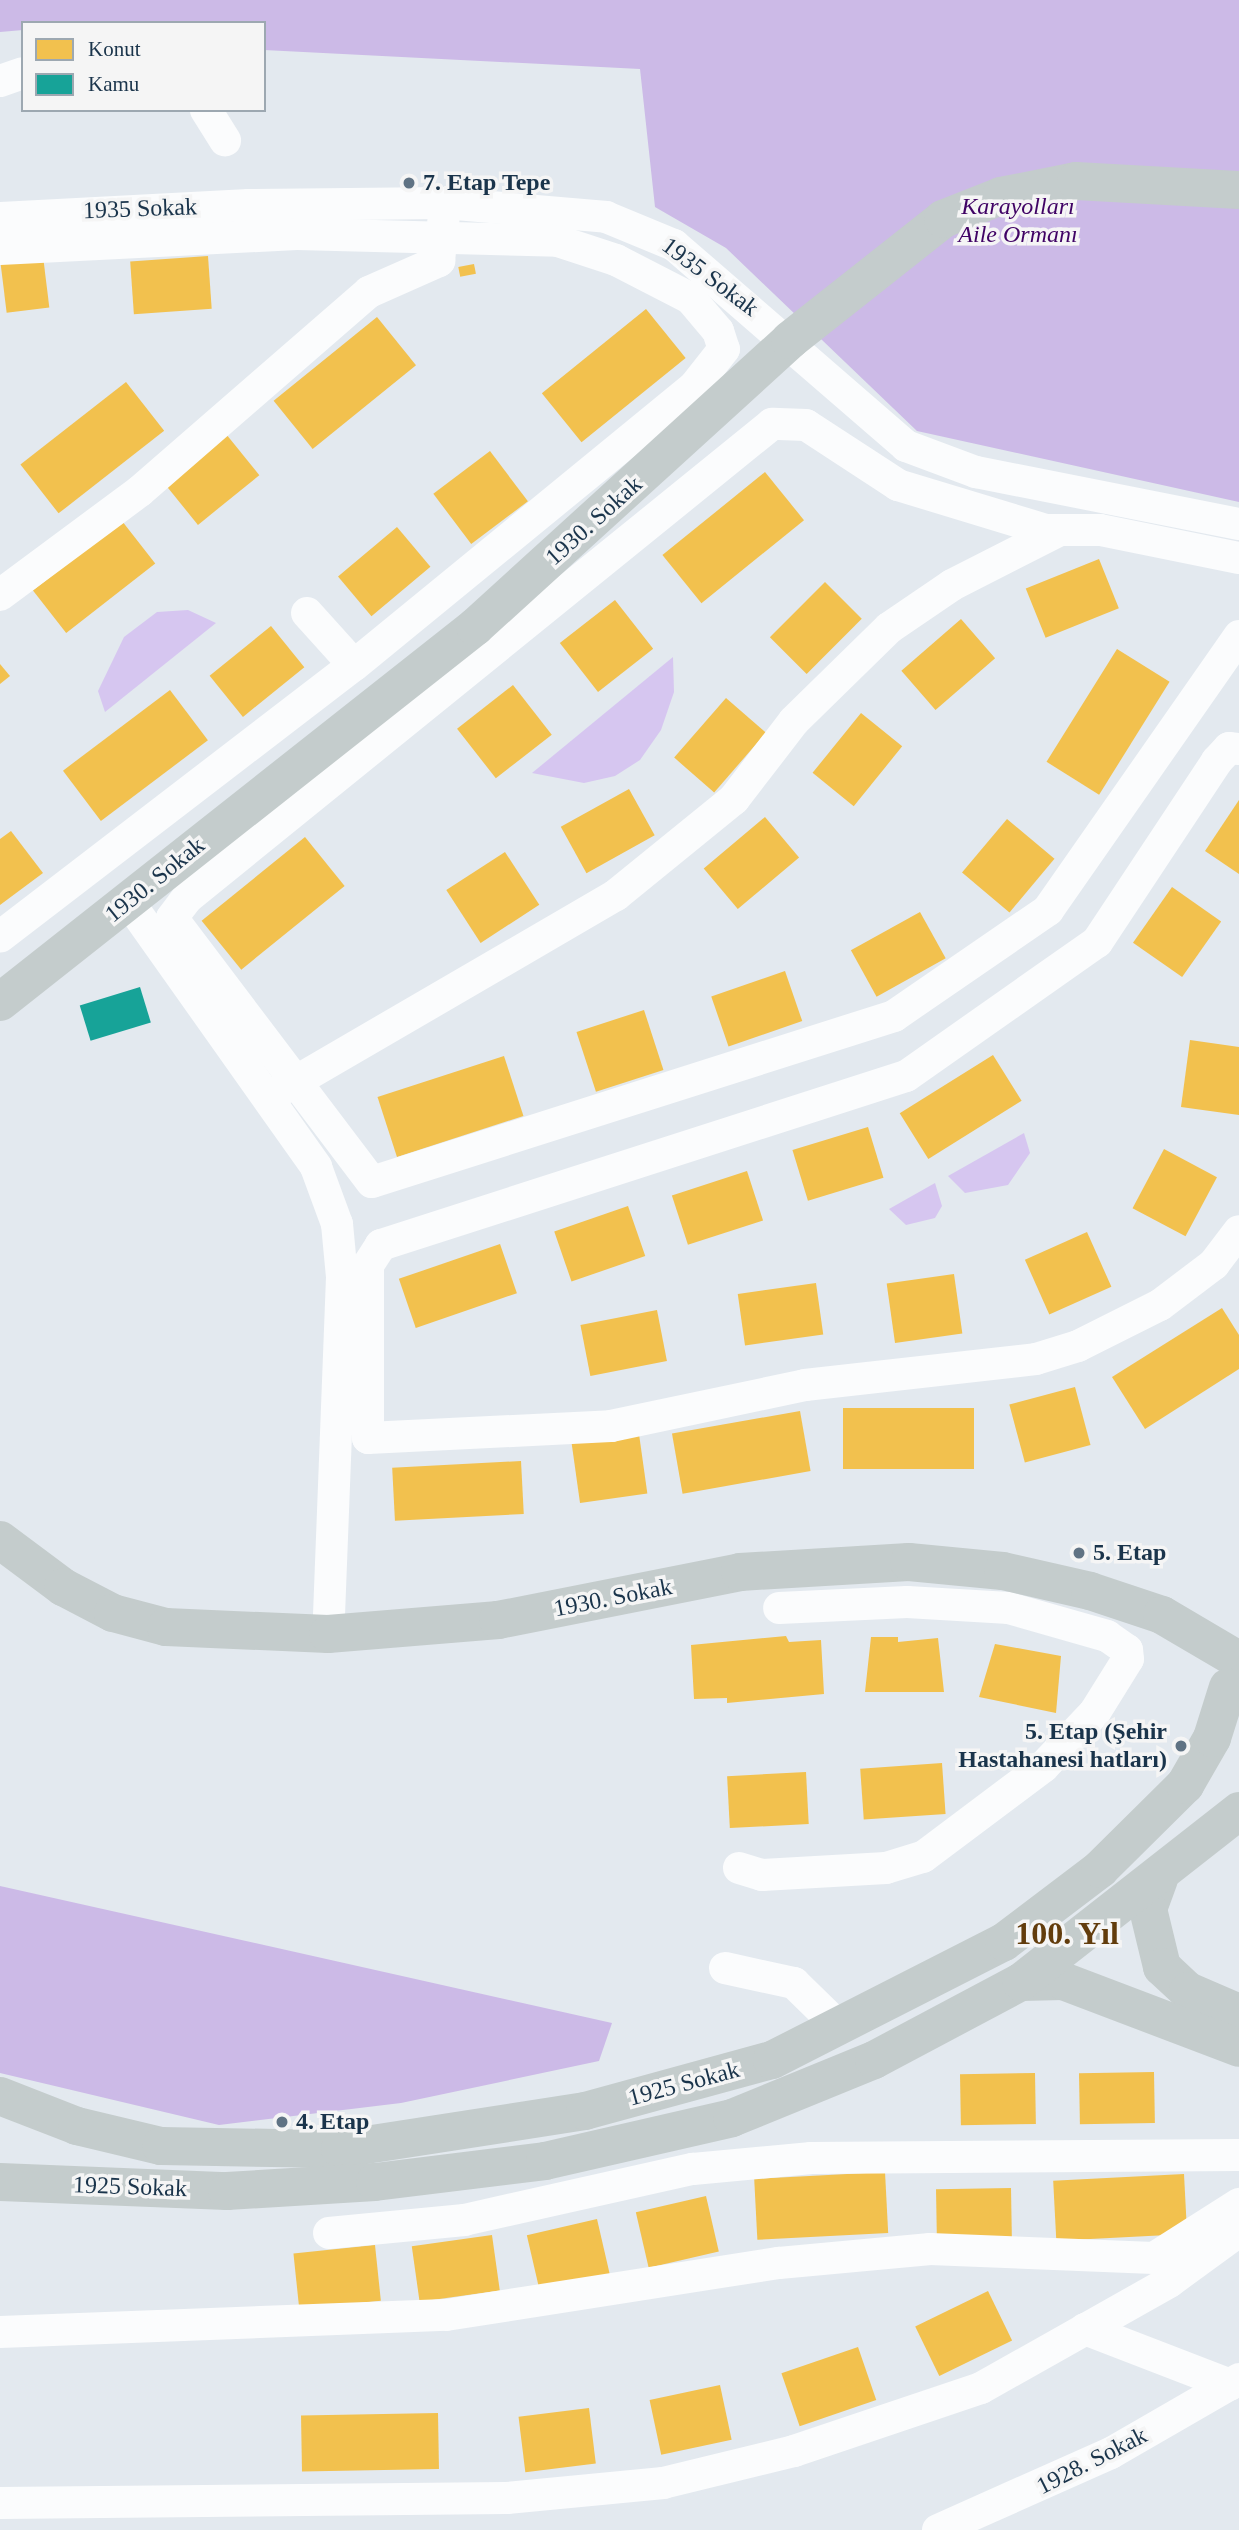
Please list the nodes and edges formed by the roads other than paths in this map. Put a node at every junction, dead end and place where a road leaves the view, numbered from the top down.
1 (21, 74) edge
2 (0, 81) edge
3 (207, 112) edge
4 (225, 140) dead end
5 (1239, 190) edge
6 (444, 203) junction
7 (0, 218) edge
8 (444, 236) junction
9 (0, 249) edge
10 (790, 340) junction
11 (1239, 524) edge
12 (1058, 531) junction
13 (1239, 558) edge
14 (0, 595) edge
15 (307, 613) dead end
16 (1239, 636) edge
17 (354, 665) junction
18 (1239, 748) edge
19 (128, 901) junction
20 (0, 937) edge
21 (0, 1002) edge
22 (296, 1081) junction
23 (269, 1097) junction
24 (1239, 1231) edge
25 (336, 1437) junction
26 (368, 1438) junction
27 (0, 1540) edge
28 (909, 1562) junction
29 (907, 1602) junction
30 (779, 1608) dead end
31 (328, 1633) junction
32 (1234, 1674) edge
33 (1239, 1811) edge
34 (739, 1868) dead end
35 (1159, 1879) junction
36 (725, 1968) dead end
37 (1021, 1982) junction
38 (1239, 2013) edge
39 (838, 2026) junction
40 (1239, 2048) edge
41 (0, 2096) edge
42 (0, 2110) edge
43 (77, 2126) junction
44 (1239, 2155) edge
45 (9, 2180) edge
46 (1239, 2204) edge
47 (1239, 2231) edge
48 (329, 2233) dead end
49 (1085, 2329) junction
50 (0, 2332) edge
51 (1235, 2382) edge
52 (0, 2503) edge
53 (938, 2530) edge

1 - 2 street
3 - 4 street
5 - 10 main road, 1930. Sokak
6 - 7 street, 1935 Sokak
6 - 8 street
6 - 10 street, 1935 Sokak
8 - 9 street
8 - 14 street
8 - 17 street
10 - 11 street, 1935 Sokak
10 - 19 main road, 1930. Sokak
12 - 13 street
12 - 22 street
12 - 22 street
15 - 17 street
16 - 22 street
17 - 20 street
18 - 26 street
19 - 21 main road, 1930. Sokak
19 - 23 street
22 - 23 street
23 - 25 street
24 - 26 street
25 - 26 street
25 - 31 street
27 - 31 main road, 1930. Sokak
28 - 29 street
28 - 31 main road, 1930. Sokak
28 - 32 main road, 1930. Sokak
29 - 30 street
29 - 34 street
32 - 39 main road, 1925 Sokak
33 - 35 main road, 1925 Sokak
35 - 37 main road, 1925 Sokak
35 - 38 main road
36 - 39 street
37 - 40 main road, 1925 Sokak
37 - 45 main road, 1925 Sokak
39 - 43 main road, 1925 Sokak
41 - 43 main road, 1925 Sokak
42 - 43 main road
44 - 48 street
46 - 50 street
47 - 49 street
49 - 51 street
49 - 52 street
51 - 53 street, 1928. Sokak

